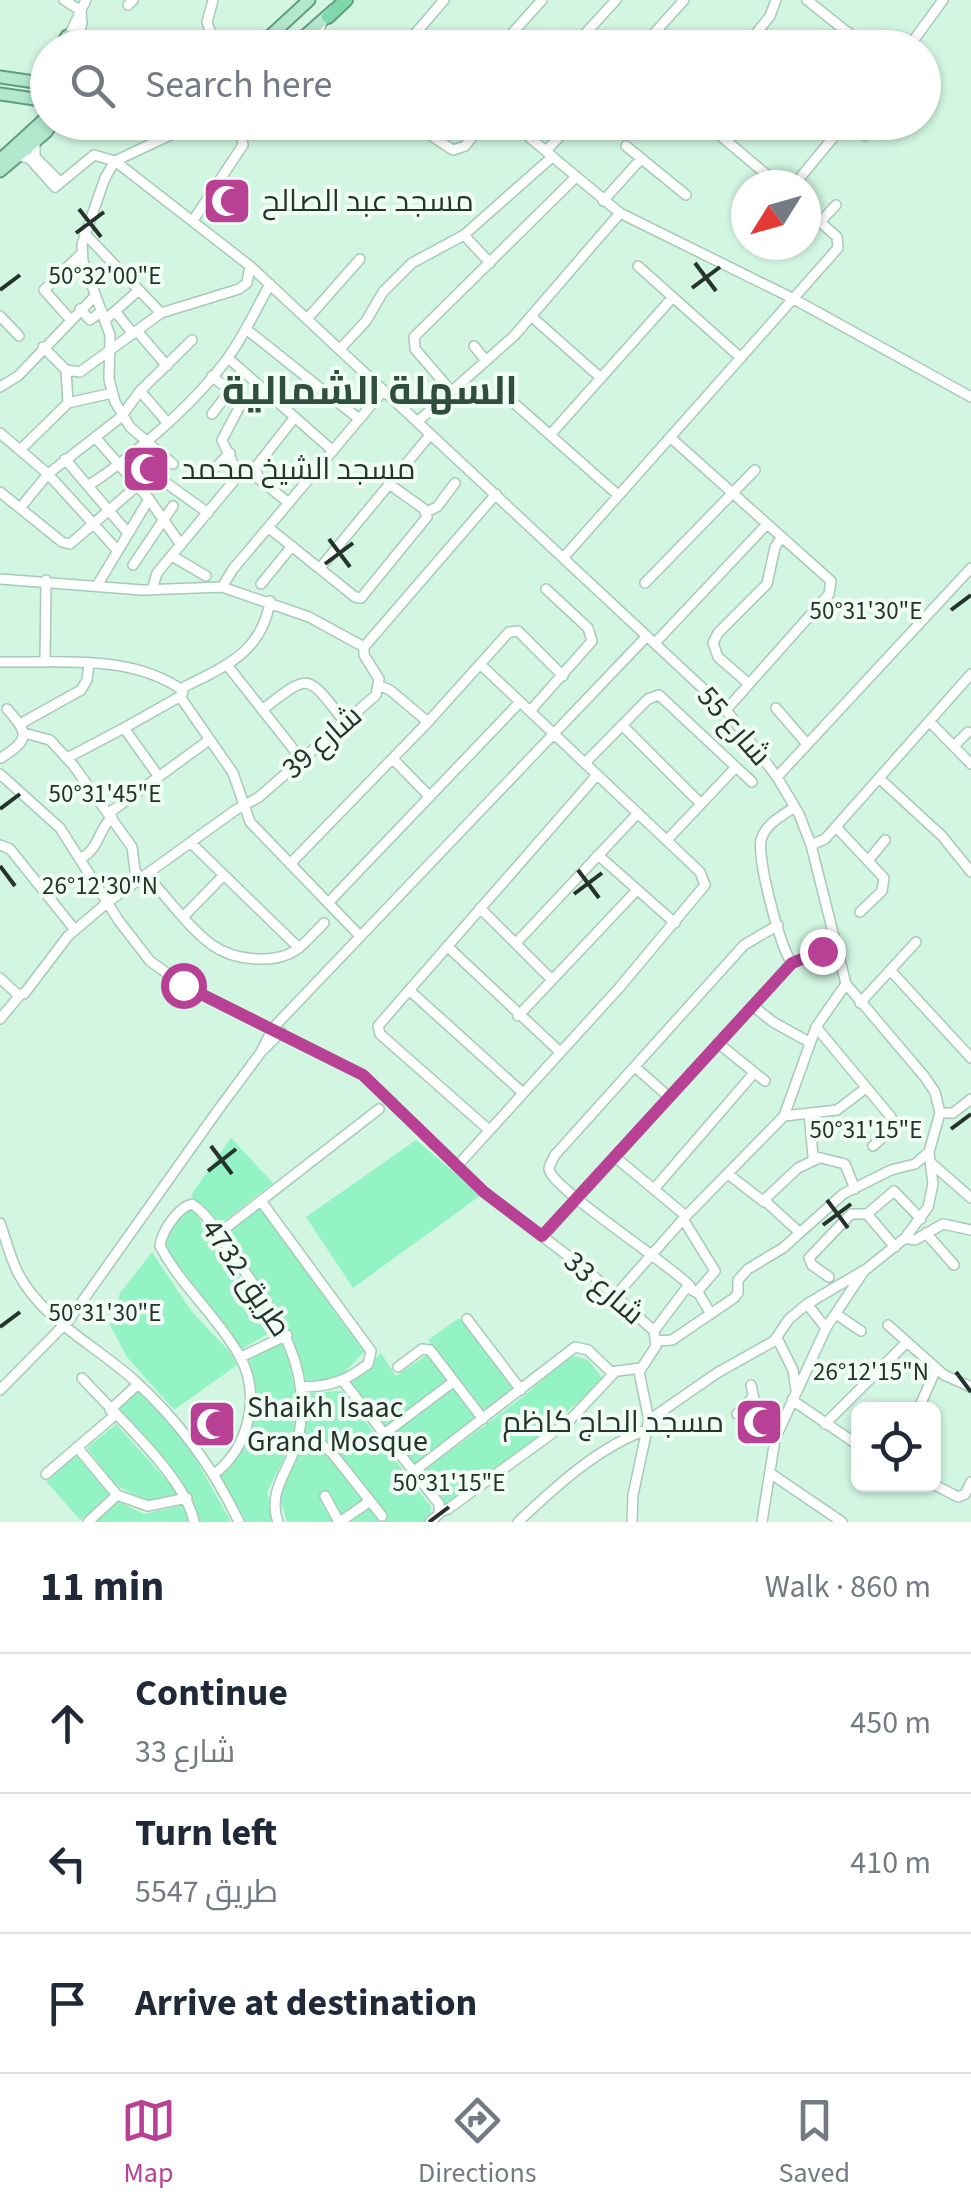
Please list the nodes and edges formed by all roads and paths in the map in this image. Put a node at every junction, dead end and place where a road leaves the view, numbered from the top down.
1 (64, 0) edge
2 (213, 0) edge
3 (309, 0) edge
4 (345, 0) edge
5 (444, 0) edge
6 (542, 0) edge
7 (616, 0) edge
8 (684, 0) edge
9 (776, 0) edge
10 (807, 0) edge
11 (943, 0) edge
12 (81, 4) edge
13 (325, 20) junction
14 (72, 30) edge
15 (210, 30) edge
16 (278, 30) edge
17 (313, 30) edge
18 (320, 30) edge
19 (418, 30) edge
20 (515, 30) edge
21 (588, 30) edge
22 (658, 30) edge
23 (759, 30) edge
24 (845, 30) edge
25 (921, 30) edge
26 (0, 76) edge
27 (30, 82) edge
28 (0, 94) edge
29 (30, 98) edge
30 (30, 132) edge
31 (37, 140) edge
32 (157, 140) edge
33 (244, 140) edge
34 (438, 140) edge
35 (470, 140) edge
36 (532, 140) edge
37 (559, 140) edge
38 (725, 140) edge
39 (832, 140) edge
40 (35, 142) junction
41 (626, 146) dead end
42 (548, 154) junction
43 (18, 156) junction
44 (642, 159) junction
45 (0, 160) edge
46 (115, 160) junction
47 (761, 170) edge
48 (807, 170) edge
49 (0, 171) edge
50 (574, 178) junction
51 (58, 184) junction
52 (686, 195) dead end
53 (603, 201) junction
54 (836, 205) dead end
55 (620, 213) junction
56 (194, 219) junction
57 (821, 221) edge
58 (821, 223) edge
59 (84, 233) junction
60 (464, 234) junction
61 (82, 253) junction
62 (360, 259) dead end
63 (490, 263) junction
64 (250, 266) junction
65 (638, 266) dead end
66 (270, 284) junction
67 (139, 290) junction
68 (95, 296) junction
69 (673, 297) junction
70 (792, 298) junction
71 (80, 309) junction
72 (116, 311) junction
73 (161, 313) junction
74 (0, 316) edge
75 (103, 316) junction
76 (532, 317) junction
77 (70, 319) junction
78 (308, 319) junction
79 (246, 329) junction
80 (135, 332) junction
81 (19, 336) dead end
82 (192, 340) dead end
83 (474, 346) dead end
84 (43, 347) junction
85 (340, 349) junction
86 (108, 354) junction
87 (228, 358) junction
88 (741, 358) junction
89 (486, 361) junction
90 (167, 366) junction
91 (66, 370) junction
92 (212, 376) junction
93 (601, 378) junction
94 (0, 387) edge
95 (264, 390) junction
96 (140, 391) junction
97 (383, 391) junction
98 (451, 391) junction
99 (229, 392) junction
100 (112, 393) junction
101 (506, 396) dead end
102 (971, 397) edge
103 (242, 402) junction
104 (68, 403) junction
105 (212, 414) dead end
106 (121, 417) junction
107 (295, 417) junction
108 (359, 419) junction
109 (167, 422) junction
110 (416, 422) junction
111 (0, 433) edge
112 (430, 434) junction
113 (550, 435) junction
114 (95, 438) junction
115 (671, 438) junction
116 (146, 442) junction
117 (20, 450) junction
118 (333, 450) junction
119 (230, 453) junction
120 (65, 459) junction
121 (120, 464) junction
122 (216, 468) dead end
123 (755, 470) dead end
124 (151, 472) junction
125 (48, 474) junction
126 (455, 483) dead end
127 (389, 484) junction
128 (88, 486) junction
129 (138, 486) junction
130 (0, 492) edge
131 (496, 494) junction
132 (733, 494) junction
133 (618, 495) junction
134 (149, 498) junction
135 (289, 504) junction
136 (173, 506) dead end
137 (20, 508) junction
138 (109, 511) junction
139 (208, 512) junction
140 (426, 512) junction
141 (163, 517) junction
142 (94, 524) junction
143 (767, 524) junction
144 (269, 528) junction
145 (128, 534) junction
146 (782, 537) junction
147 (181, 546) junction
148 (292, 546) junction
149 (118, 551) junction
150 (172, 556) junction
151 (564, 557) junction
152 (134, 565) dead end
153 (320, 568) junction
154 (971, 568) edge
155 (206, 576) dead end
156 (0, 579) edge
157 (46, 580) junction
158 (98, 584) junction
159 (261, 584) dead end
160 (644, 584) dead end
161 (222, 587) junction
162 (546, 589) dead end
163 (152, 590) junction
164 (270, 601) junction
165 (651, 639) junction
166 (364, 647) junction
167 (0, 662) edge
168 (45, 662) junction
169 (89, 664) junction
170 (480, 664) junction
171 (227, 665) junction
172 (971, 674) edge
173 (563, 676) junction
174 (749, 684) junction
175 (380, 686) junction
176 (182, 696) junction
177 (520, 702) junction
178 (776, 708) dead end
179 (7, 709) dead end
180 (262, 710) junction
181 (726, 710) junction
182 (530, 711) junction
183 (929, 721) junction
184 (344, 722) junction
185 (428, 722) junction
186 (622, 725) junction
187 (22, 728) junction
188 (124, 728) junction
189 (968, 732) dead end
190 (554, 734) junction
191 (210, 740) junction
192 (807, 744) junction
193 (954, 746) junction
194 (1, 758) edge
195 (67, 758) junction
196 (393, 758) junction
197 (302, 760) junction
198 (584, 763) junction
199 (971, 764) edge
200 (736, 767) junction
201 (597, 775) junction
202 (778, 776) junction
203 (1, 777) edge
204 (159, 777) junction
205 (879, 778) junction
206 (752, 782) dead end
207 (430, 796) junction
208 (701, 804) junction
209 (244, 806) junction
210 (795, 806) junction
211 (638, 813) junction
212 (111, 815) junction
213 (836, 827) junction
214 (667, 840) junction
215 (885, 840) dead end
216 (191, 843) junction
217 (811, 844) junction
218 (0, 845) edge
219 (598, 855) junction
220 (82, 858) junction
221 (868, 861) junction
222 (290, 864) junction
223 (971, 872) edge
224 (224, 875) junction
225 (144, 878) junction
226 (636, 890) junction
227 (108, 902) junction
228 (328, 903) junction
229 (480, 908) junction
230 (860, 912) dead end
231 (184, 916) junction
232 (324, 923) dead end
233 (674, 923) junction
234 (778, 925) junction
235 (75, 930) junction
236 (360, 936) junction
237 (916, 942) dead end
238 (516, 943) junction
239 (447, 946) junction
240 (299, 948) junction
241 (837, 950) junction
242 (792, 963) junction
243 (890, 972) junction
244 (0, 978) edge
245 (552, 980) junction
246 (846, 984) junction
247 (408, 990) junction
248 (20, 995) junction
249 (860, 1003) junction
250 (753, 1006) junction
251 (518, 1016) junction
252 (0, 1018) edge
253 (816, 1027) junction
254 (277, 1030) junction
255 (718, 1042) junction
256 (809, 1042) junction
257 (560, 1052) junction
258 (971, 1058) edge
259 (635, 1067) junction
260 (754, 1073) junction
261 (765, 1081) dead end
262 (866, 1088) junction
263 (523, 1093) junction
264 (669, 1097) junction
265 (971, 1099) edge
266 (379, 1108) dead end
267 (940, 1113) junction
268 (809, 1114) junction
269 (784, 1116) junction
270 (489, 1130) junction
271 (874, 1146) dead end
272 (930, 1156) junction
273 (615, 1157) junction
274 (817, 1159) junction
275 (458, 1165) junction
276 (728, 1174) junction
277 (654, 1189) junction
278 (969, 1190) edge
279 (850, 1191) junction
280 (577, 1198) junction
281 (260, 1201) junction
282 (764, 1202) junction
283 (864, 1214) junction
284 (685, 1218) junction
285 (921, 1219) junction
286 (0, 1223) edge
287 (971, 1230) edge
288 (798, 1231) junction
289 (926, 1232) junction
290 (218, 1234) junction
291 (542, 1236) junction
292 (905, 1238) junction
293 (895, 1247) junction
294 (651, 1256) junction
295 (954, 1265) dead end
296 (864, 1271) junction
297 (830, 1276) dead end
298 (694, 1289) junction
299 (616, 1295) junction
300 (808, 1304) junction
301 (711, 1314) junction
302 (836, 1314) junction
303 (467, 1319) dead end
304 (67, 1323) junction
305 (888, 1325) dead end
306 (826, 1328) junction
307 (860, 1331) dead end
308 (287, 1335) junction
309 (656, 1336) junction
310 (777, 1338) junction
311 (906, 1342) junction
312 (241, 1357) junction
313 (398, 1367) dead end
314 (640, 1368) junction
315 (793, 1370) junction
316 (936, 1370) junction
317 (615, 1372) junction
318 (82, 1378) dead end
319 (804, 1379) junction
320 (343, 1381) junction
321 (453, 1382) junction
322 (138, 1384) junction
323 (751, 1384) dead end
324 (301, 1387) junction
325 (971, 1387) edge
326 (0, 1390) edge
327 (520, 1390) junction
328 (794, 1396) junction
329 (752, 1398) junction
330 (922, 1402) edge
331 (113, 1412) junction
332 (737, 1414) dead end
333 (482, 1419) junction
334 (781, 1420) junction
335 (825, 1424) junction
336 (649, 1425) junction
337 (384, 1434) junction
338 (299, 1436) junction
339 (851, 1441) edge
340 (77, 1447) junction
341 (413, 1472) junction
342 (770, 1473) junction
343 (46, 1474) dead end
344 (213, 1474) junction
345 (971, 1482) edge
346 (941, 1488) edge
347 (117, 1494) junction
348 (325, 1496) dead end
349 (186, 1498) junction
350 (370, 1501) junction
351 (439, 1508) junction
352 (382, 1516) dead end
353 (88, 1522) edge
354 (194, 1522) edge
355 (239, 1522) edge
356 (278, 1522) edge
357 (340, 1522) edge
358 (430, 1522) edge
359 (518, 1522) edge
360 (629, 1522) edge
361 (762, 1522) edge
362 (842, 1522) edge

1 - 12 street
2 - 15 street
3 - 16 main road
4 - 13 highway
5 - 19 street
6 - 20 street
7 - 21 street
8 - 22 street
9 - 23 street
10 - 24 street
11 - 25 street
12 - 14 street
13 - 17 main road
13 - 18 street
26 - 27 main road
28 - 29 main road
30 - 45 main road
31 - 40 main road
32 - 46 street
33 - 56 street
34 - 35 street
36 - 42 street
37 - 42 street
38 - 47 street
39 - 48 street
40 - 43 main road
40 - 51 street
41 - 44 street
42 - 50 street
42 - 60 street
43 - 49 main road
43 - 51 street
44 - 52 street
44 - 53 street
46 - 51 street
46 - 56 street, شارع 55
46 - 59 street
50 - 53 street
50 - 63 street
53 - 55 street
54 - 57 street
55 - 70 street
55 - 76 street
56 - 64 street, شارع 55
58 - 70 street
59 - 61 street
59 - 67 street
60 - 63 street
60 - 85 street
61 - 68 street
61 - 77 street
62 - 78 street
63 - 98 street
64 - 66 street, شارع 55
64 - 73 street
65 - 69 street
66 - 78 street, شارع 55
66 - 79 street
67 - 72 street
67 - 73 street
68 - 71 street
68 - 75 street
69 - 88 street
69 - 93 street
70 - 88 street
70 - 102 street
71 - 75 street
71 - 77 street
72 - 75 street
72 - 80 street
73 - 80 street
74 - 81 street
75 - 86 street
76 - 89 street
76 - 93 street
77 - 84 street
78 - 85 street, شارع 55
79 - 87 street
79 - 108 street
80 - 86 street
80 - 90 street
82 - 90 street
83 - 89 street
84 - 91 street
84 - 94 street
85 - 97 street, شارع 55
86 - 91 street
86 - 100 street
87 - 92 street
87 - 95 street
88 - 115 street
89 - 98 street
90 - 96 street
91 - 104 street
92 - 99 street
92 - 109 street
93 - 113 street
95 - 103 street
95 - 107 street
96 - 106 street
96 - 109 street
97 - 108 street
97 - 110 street, شارع 55
98 - 110 street
99 - 103 street
99 - 105 street
100 - 104 street
100 - 106 street
101 - 113 street
103 - 119 street
104 - 117 street
106 - 114 street
106 - 116 street
107 - 118 street
107 - 135 street
108 - 118 street
109 - 116 street
110 - 112 street, شارع 55
111 - 117 street
112 - 127 street
112 - 131 street, شارع 55
113 - 133 street
114 - 120 street
114 - 121 street
115 - 132 street
115 - 133 street
116 - 121 street
116 - 124 street
117 - 125 street
118 - 135 street
119 - 122 street
119 - 139 street
120 - 125 street
120 - 128 street
121 - 128 street
121 - 129 street
123 - 132 street
124 - 129 street
124 - 139 street
125 - 137 street
125 - 142 street
126 - 140 street
127 - 140 street
127 - 153 street
128 - 138 street
129 - 134 street
129 - 138 street
130 - 137 street
131 - 151 street, شارع 55
131 - 166 street
132 - 143 street
132 - 160 street
133 - 151 street
134 - 141 street
134 - 145 street
135 - 144 street
136 - 141 street
137 - 142 street
138 - 142 street
138 - 145 street
139 - 147 street
140 - 153 street
141 - 147 street
141 - 152 street
142 - 149 street
143 - 146 street
143 - 165 street
144 - 148 street
144 - 161 street
145 - 149 street
146 - 174 street
146 - 174 street
147 - 150 street
148 - 153 street
148 - 159 street
149 - 158 street
150 - 155 street
150 - 163 street
151 - 165 street, شارع 55
154 - 192 street
156 - 157 street
157 - 158 street
157 - 168 street
158 - 163 street
161 - 163 street
161 - 164 street
162 - 173 street
164 - 166 street
164 - 171 street
165 - 181 street, شارع 55
165 - 190 street
166 - 175 street, شارع 39
167 - 168 street
168 - 169 street
169 - 176 street
169 - 187 street
170 - 173 street
170 - 177 street
170 - 185 street
171 - 176 street
171 - 180 street
172 - 183 street
173 - 182 street
174 - 181 street
175 - 184 street, شارع 39
175 - 185 street
176 - 188 street
176 - 191 street
177 - 182 street
177 - 207 street
178 - 192 street
179 - 187 street
180 - 184 street
180 - 197 street
181 - 202 street, شارع 55
182 - 190 street
183 - 193 street
183 - 205 street
184 - 197 street, شارع 39
185 - 196 street
186 - 198 street
186 - 200 street
186 - 208 street
187 - 194 street
187 - 195 street
188 - 195 street
188 - 204 street
189 - 193 street
190 - 198 street
190 - 236 street
191 - 204 street
191 - 209 street
192 - 202 street
193 - 199 street
195 - 212 street
196 - 207 street
196 - 222 street
197 - 209 street, شارع 39
198 - 201 street
200 - 206 street
200 - 208 street
201 - 211 street
201 - 229 street
202 - 210 street, شارع 55
203 - 220 street, شارع 33
204 - 212 street
205 - 213 street
205 - 223 street
207 - 228 street
208 - 214 street
209 - 216 street, شارع 39
209 - 222 street
210 - 217 street, شارع 55
210 - 234 street
211 - 214 street
211 - 219 street
212 - 220 street
212 - 225 street
213 - 217 street
213 - 221 street
214 - 233 street
215 - 221 street
216 - 224 street
216 - 225 street, شارع 39
217 - 241 street, شارع 55
218 - 235 street
219 - 226 street
219 - 238 street
220 - 227 street, شارع 33
221 - 230 street
222 - 228 street
224 - 231 street
224 - 240 street
225 - 227 street, شارع 39
225 - 231 street
226 - 233 street
226 - 245 street
227 - 235 street, شارع 39
227 - 254 street, شارع 33
228 - 236 street
229 - 238 street
229 - 239 street
231 - 240 street
232 - 240 street
233 - 257 street
234 - 242 street
234 - 259 street
235 - 248 street, شارع 39
236 - 254 street
237 - 243 street
238 - 245 street
239 - 247 street
239 - 251 street
241 - 242 street
241 - 246 street, شارع 55
242 - 250 street
243 - 249 street
243 - 258 street
244 - 248 street
245 - 251 street
246 - 249 street, شارع 55
246 - 253 street
247 - 263 street
247 - 270 street
248 - 252 street, شارع 39
249 - 267 street, شارع 55
250 - 255 street
250 - 256 street
251 - 257 street
253 - 256 street
253 - 262 street
254 - 275 street, شارع 33
254 - 304 street
255 - 260 street
255 - 264 street
256 - 269 street
257 - 263 street
259 - 264 street
259 - 280 street
260 - 261 street
260 - 277 street
262 - 268 street
262 - 271 street
263 - 270 street
264 - 273 street
265 - 267 street
266 - 281 street
267 - 272 street
268 - 269 street
268 - 274 street
269 - 276 street
270 - 275 street
272 - 278 street
272 - 279 street
272 - 285 street
273 - 277 street
273 - 280 street
274 - 279 street
274 - 282 street
275 - 291 street, شارع 33
276 - 282 street
276 - 284 street
277 - 284 street
279 - 283 street
279 - 288 street
280 - 291 street
280 - 294 street
281 - 290 street
281 - 320 street
282 - 288 street
283 - 285 street
283 - 293 street
283 - 297 street
284 - 294 street
284 - 298 street
285 - 292 street
286 - 304 street
287 - 289 street
288 - 301 street
289 - 292 street
289 - 295 street
290 - 308 street, طريق 4732
290 - 312 street, طريق 4732
291 - 299 street, شارع 33
292 - 293 street
293 - 296 street
294 - 298 street
294 - 299 street
296 - 300 street
296 - 302 street
298 - 301 street
298 - 309 street
299 - 309 street, شارع 33
300 - 306 street
300 - 310 street
301 - 309 street
302 - 306 street
302 - 307 street
303 - 327 street
304 - 322 street
304 - 326 street
305 - 311 street
306 - 319 street
308 - 312 street
308 - 324 street, طريق 4732
309 - 314 street, شارع 33
310 - 315 street
310 - 336 street
311 - 316 street
311 - 335 street
312 - 344 street
313 - 321 street
314 - 317 street
314 - 336 street, شارع 33
315 - 319 street
315 - 328 street
316 - 325 street
316 - 330 street
317 - 327 street
317 - 351 street
318 - 331 street
319 - 328 street
320 - 324 street
320 - 337 street
321 - 333 street
321 - 337 street
322 - 331 street
322 - 344 street
323 - 329 street
324 - 338 street, طريق 4732
327 - 333 street
328 - 334 street
328 - 335 street
329 - 332 street
329 - 334 street
331 - 340 street
331 - 349 street
333 - 341 street
334 - 342 street
335 - 339 street
336 - 359 street
336 - 360 street, شارع 33
337 - 341 street
338 - 350 street
338 - 356 street, طريق 4732
340 - 343 street
340 - 347 street
341 - 351 street
342 - 361 street
342 - 362 street
344 - 355 street
345 - 346 street
347 - 349 street
347 - 353 street
348 - 357 street
349 - 354 street
350 - 352 street
350 - 357 street
351 - 358 street

